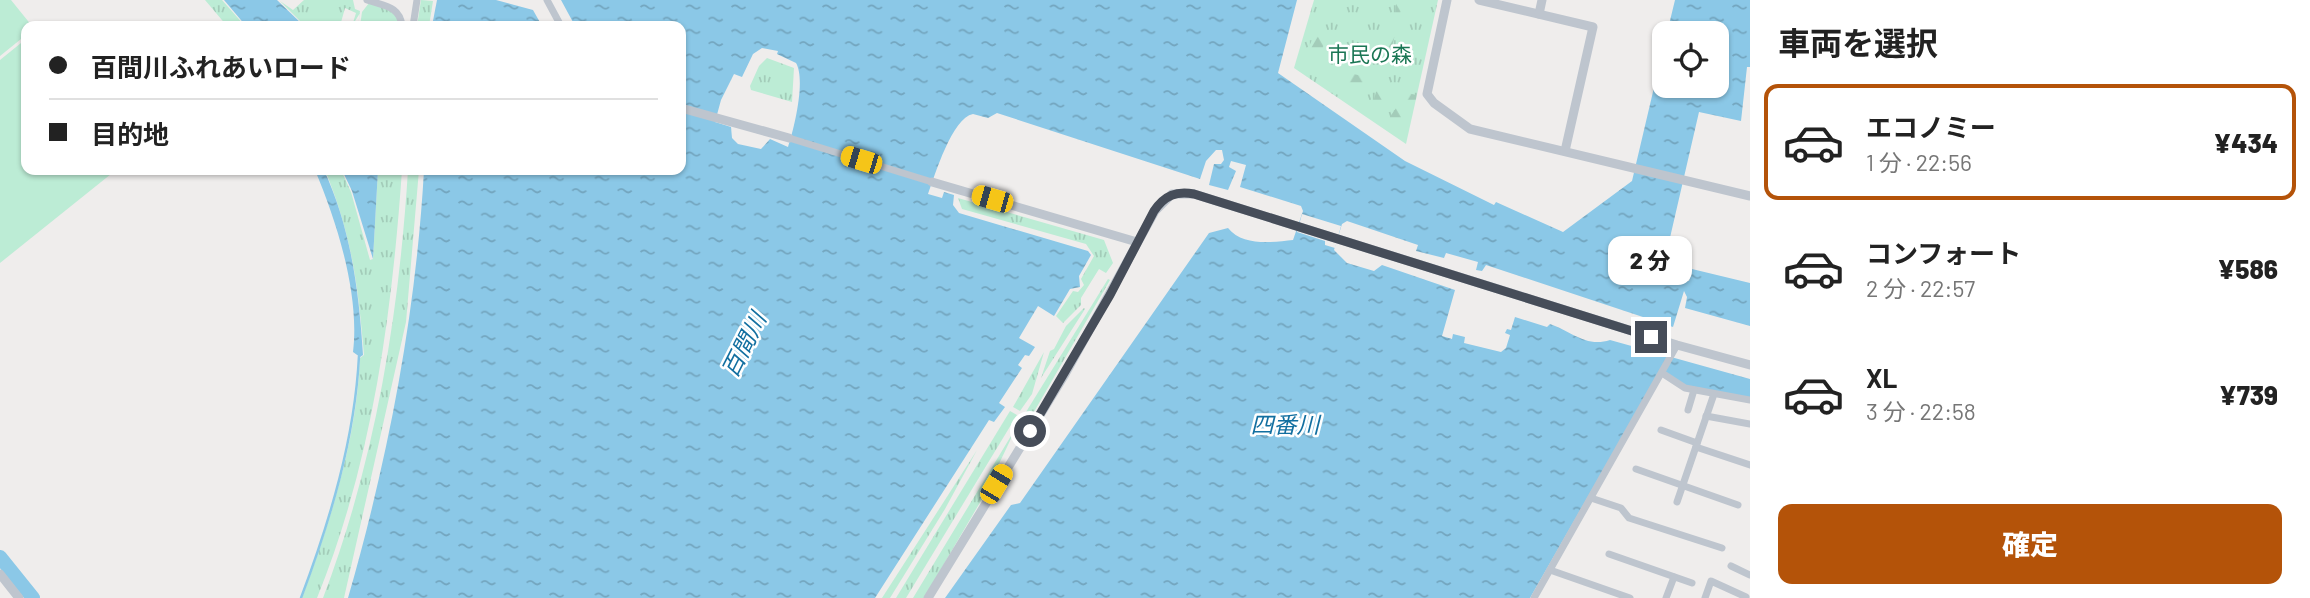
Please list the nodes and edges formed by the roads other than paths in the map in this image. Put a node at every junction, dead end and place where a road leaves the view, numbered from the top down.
1 (367, 0) edge
2 (417, 0) edge
3 (547, 0) edge
4 (1447, 0) edge
5 (1479, 0) edge
6 (1542, 0) edge
7 (1539, 13) junction
8 (402, 21) edge
9 (414, 21) edge
10 (558, 21) edge
11 (686, 109) edge
12 (789, 138) joint
13 (1565, 151) junction
14 (932, 182) joint
15 (1750, 194) edge
16 (1137, 242) junction
17 (1677, 345) junction
18 (1750, 365) edge
19 (1663, 372) junction
20 (1694, 390) junction
21 (1714, 394) junction
22 (1750, 400) edge
23 (1688, 410) dead end
24 (1706, 416) junction
25 (1750, 424) edge
26 (1661, 430) dead end
27 (1696, 445) junction
28 (1750, 465) edge
29 (1636, 469) dead end
30 (1682, 485) junction
31 (1591, 498) junction
32 (1677, 502) dead end
33 (1738, 505) dead end
34 (1722, 548) dead end
35 (1609, 554) dead end
36 (1731, 566) dead end
37 (1550, 570) junction
38 (0, 574) edge
39 (1750, 575) edge
40 (1674, 577) junction
41 (1692, 583) dead end
42 (1750, 590) edge
43 (19, 598) edge
44 (928, 598) edge
45 (1534, 598) edge
46 (1630, 598) edge
47 (1667, 598) edge
48 (1705, 598) edge
49 (1746, 598) edge

1 - 8 street
2 - 9 street
3 - 10 street
4 - 13 street
5 - 7 street
6 - 7 street
7 - 13 street
11 - 12 street
12 - 14 street
13 - 15 street
14 - 16 street
16 - 17 street
16 - 44 street
17 - 18 street
17 - 19 street
19 - 20 street
19 - 31 street
20 - 21 street
20 - 23 street
21 - 22 street
21 - 24 street
24 - 25 street
24 - 27 street
26 - 27 street
27 - 28 street
27 - 30 street
29 - 30 street
30 - 32 street
30 - 33 street
31 - 34 street
31 - 37 street
35 - 40 street
36 - 39 street
37 - 45 street
37 - 46 street
38 - 43 street
40 - 41 street
40 - 47 street
42 - 49 street
48 - 49 street

